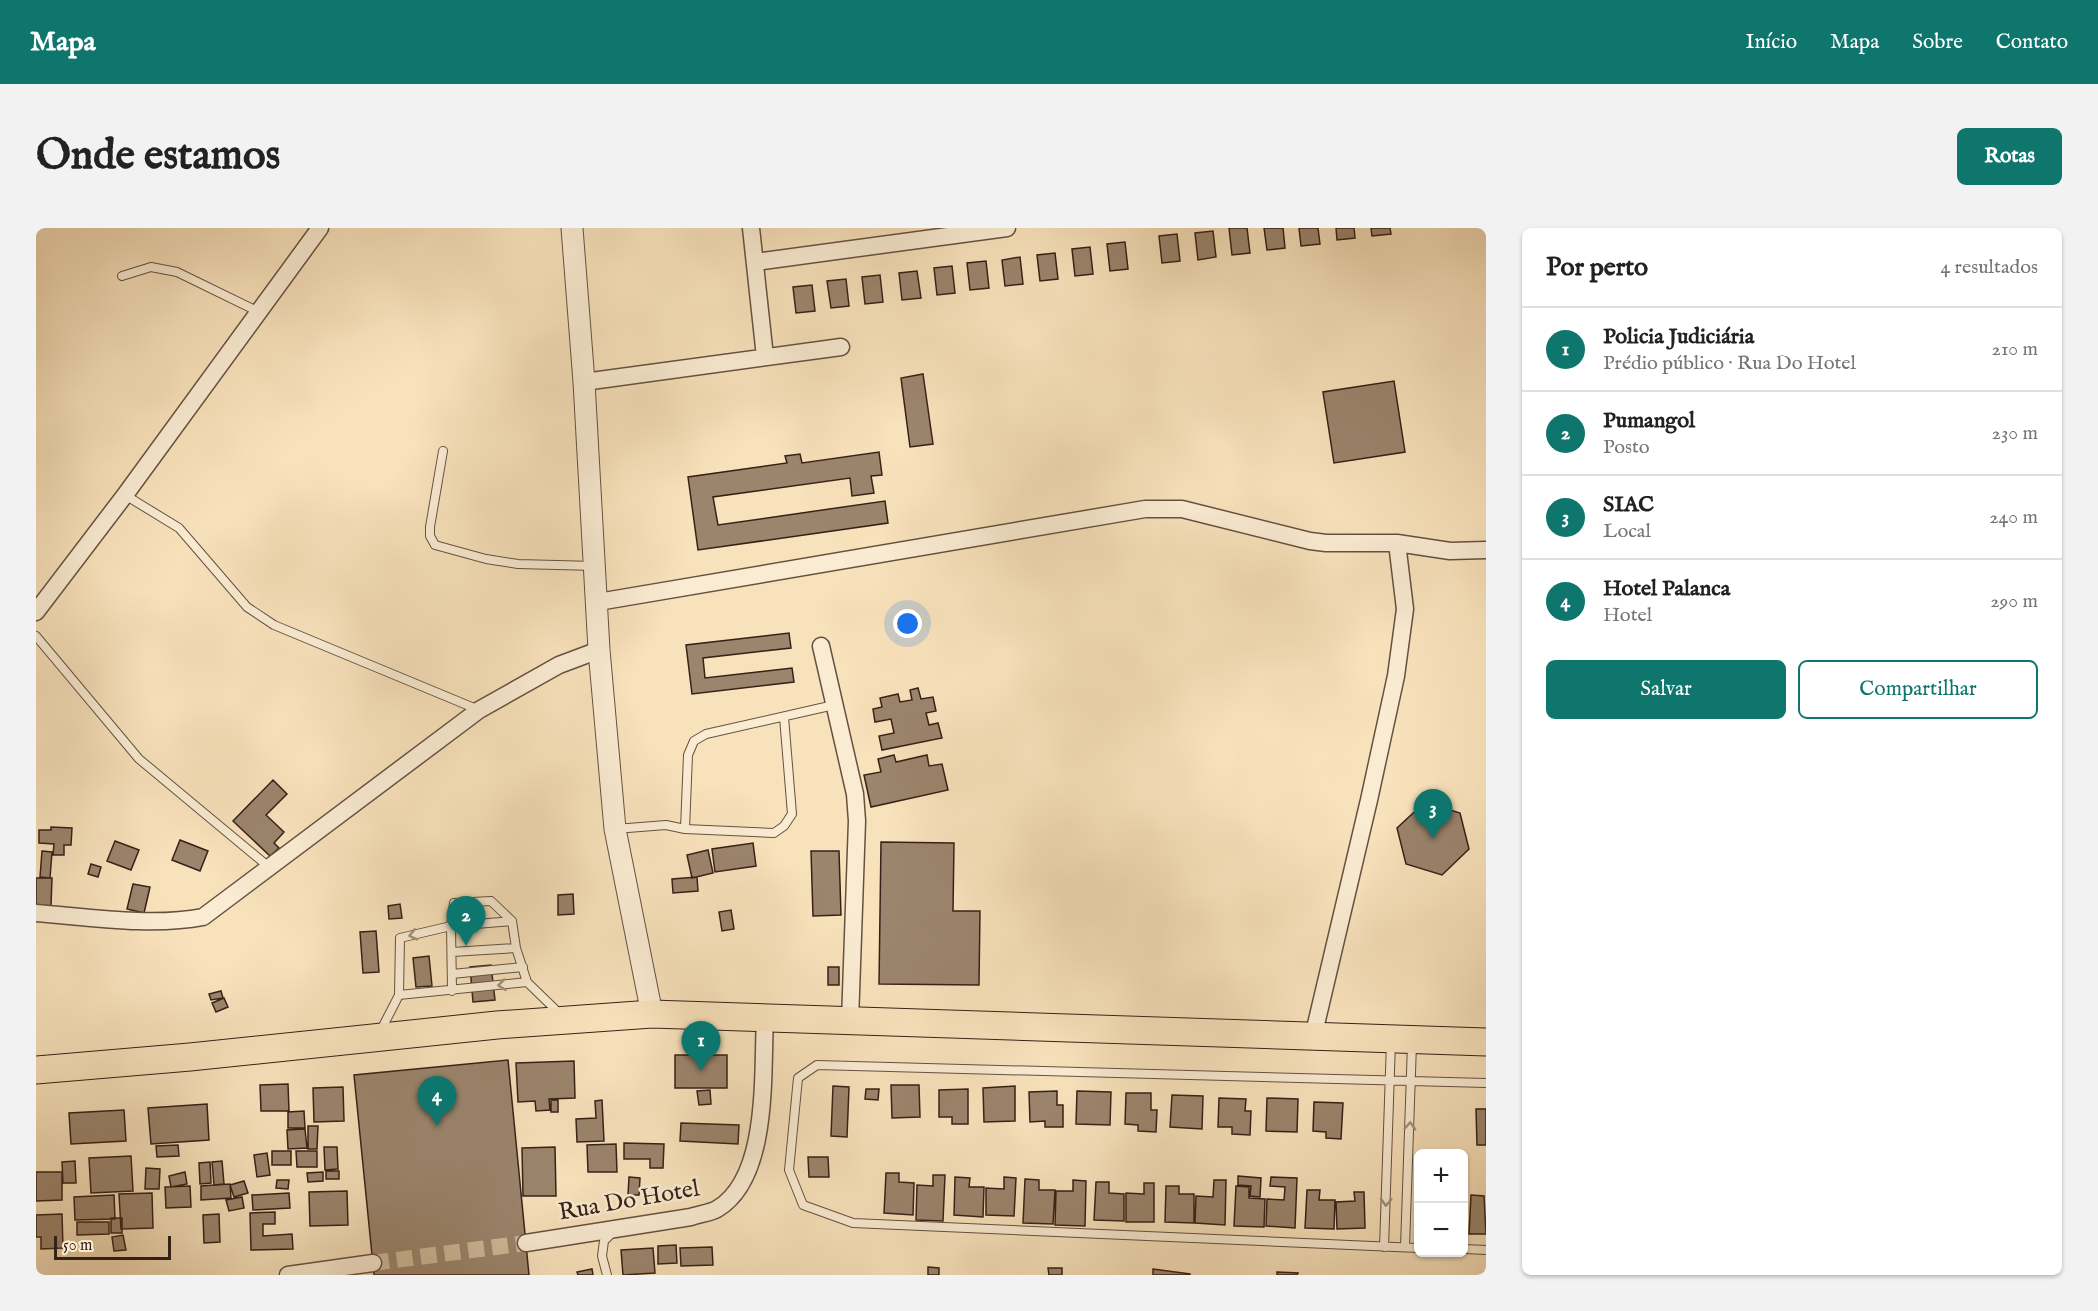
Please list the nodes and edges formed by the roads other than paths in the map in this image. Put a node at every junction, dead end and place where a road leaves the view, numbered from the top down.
1 (320, 228) edge
2 (572, 228) edge
3 (751, 228) edge
4 (1007, 228) edge
5 (755, 262) junction
6 (122, 276) dead end
7 (259, 312) junction
8 (841, 347) dead end
9 (765, 357) junction
10 (584, 382) junction
11 (443, 451) dead end
12 (125, 495) junction
13 (1397, 543) junction
14 (1486, 550) edge
15 (596, 566) junction
16 (598, 602) junction
17 (36, 612) edge
18 (36, 636) edge
19 (821, 646) dead end
20 (599, 650) junction
21 (834, 705) junction
22 (479, 710) junction
23 (784, 717) junction
24 (615, 829) junction
25 (685, 829) junction
26 (270, 867) junction
27 (36, 913) edge
28 (512, 921) junction
29 (451, 926) junction
30 (516, 948) junction
31 (452, 952) junction
32 (523, 968) junction
33 (452, 974) junction
34 (528, 982) junction
35 (452, 991) junction
36 (399, 995) junction
37 (652, 1014) junction
38 (765, 1018) junction
39 (566, 1020) junction
40 (850, 1021) junction
41 (377, 1037) junction
42 (1312, 1037) junction
43 (1402, 1039) junction
44 (1486, 1042) edge
45 (36, 1070) edge
46 (1390, 1080) junction
47 (1411, 1081) junction
48 (1486, 1083) edge
49 (615, 1231) junction
50 (526, 1244) tunnel mouth
51 (1384, 1246) junction
52 (1405, 1247) junction
53 (1414, 1248) edge
54 (1468, 1249) edge
55 (1486, 1250) edge
56 (373, 1263) tunnel mouth
57 (288, 1275) edge
58 (608, 1275) edge

1 - 7 street
2 - 10 street
3 - 5 street
4 - 5 street
5 - 9 street
6 - 7 lane
7 - 12 street
8 - 9 street
9 - 10 street
10 - 15 street
11 - 15 lane
12 - 17 street
12 - 22 lane
13 - 14 street
13 - 16 street
13 - 42 street
15 - 16 street
16 - 20 street
18 - 26 lane
19 - 21 street
20 - 22 street
20 - 24 street
21 - 23 lane
21 - 40 street
22 - 26 street
23 - 25 lane
23 - 25 lane
24 - 25 lane
24 - 37 street
26 - 27 street
28 - 29 lane
28 - 29 lane
28 - 30 lane
29 - 31 lane
29 -> 36 lane
30 - 31 lane
30 - 32 lane
31 - 33 lane
32 - 33 lane
32 - 34 lane
33 - 35 lane
34 -> 35 lane
34 - 39 lane
35 - 36 lane
36 - 41 lane
37 - 38 main road
37 - 39 main road
38 - 40 main road
38 - 49 street, Rua Do Hotel
39 - 41 main road
40 - 42 main road
41 - 45 main road
42 - 43 main road
43 - 44 main road
43 - 46 lane
43 - 47 lane
46 - 47 lane
46 -> 51 lane
46 - 51 lane
47 - 48 lane
52 -> 47 lane
49 - 50 street, Rua Do Hotel
49 - 58 lane
51 - 52 lane
52 - 53 lane
54 - 55 lane
56 - 57 street

